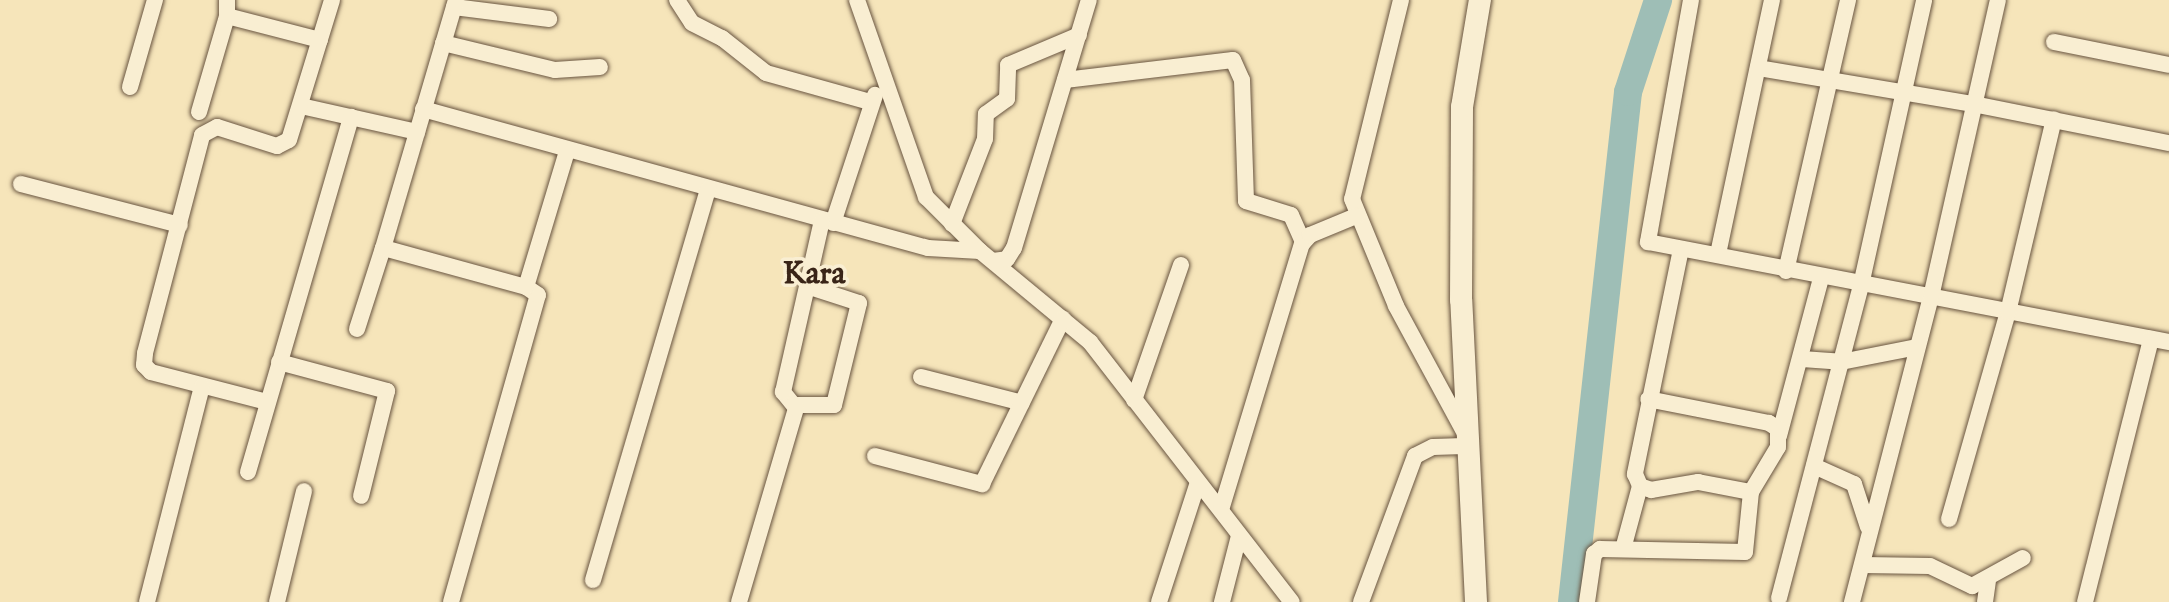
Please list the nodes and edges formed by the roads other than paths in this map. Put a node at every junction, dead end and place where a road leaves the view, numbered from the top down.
1 (155, 0) edge
2 (332, 0) edge
3 (677, 0) edge
4 (857, 0) edge
5 (1089, 0) edge
6 (1401, 0) edge
7 (1480, 0) edge
8 (1691, 0) edge
9 (1772, 0) edge
10 (1848, 0) edge
11 (1924, 0) edge
12 (1998, 0) edge
13 (455, 4) edge
14 (227, 8) edge
15 (549, 19) dead end
16 (1079, 35) junction
17 (320, 40) junction
18 (2054, 42) dead end
19 (443, 43) junction
20 (2169, 65) edge
21 (600, 67) dead end
22 (1758, 68) junction
23 (1065, 80) junction
24 (1830, 82) junction
25 (884, 84) junction
26 (130, 87) dead end
27 (1904, 94) junction
28 (870, 102) junction
29 (1973, 104) junction
30 (301, 106) junction
31 (423, 109) junction
32 (199, 112) dead end
33 (351, 117) junction
34 (2054, 119) junction
35 (417, 132) junction
36 (2169, 143) edge
37 (567, 151) junction
38 (21, 184) dead end
39 (708, 189) junction
40 (1356, 216) junction
41 (828, 222) junction
42 (952, 224) junction
43 (180, 225) junction
44 (1303, 242) junction
45 (383, 248) junction
46 (1681, 249) junction
47 (1718, 254) junction
48 (986, 256) junction
49 (1181, 265) dead end
50 (1786, 271) junction
51 (1821, 278) junction
52 (1861, 285) junction
53 (526, 287) junction
54 (810, 287) junction
55 (1931, 297) junction
56 (2008, 312) junction
57 (1063, 319) junction
58 (357, 329) dead end
59 (2151, 339) junction
60 (2169, 342) edge
61 (1917, 347) junction
62 (1802, 359) junction
63 (279, 362) junction
64 (1841, 362) junction
65 (921, 377) dead end
66 (202, 387) junction
67 (1648, 399) junction
68 (1134, 400) junction
69 (267, 402) junction
70 (1022, 403) junction
71 (796, 405) junction
72 (1779, 436) junction
73 (1464, 438) junction
74 (875, 456) dead end
75 (1814, 466) junction
76 (248, 472) dead end
77 (1198, 482) junction
78 (1640, 486) junction
79 (304, 491) dead end
80 (1751, 492) junction
81 (361, 496) dead end
82 (1221, 510) junction
83 (1949, 519) dead end
84 (1239, 536) junction
85 (1869, 536) junction
86 (1623, 549) junction
87 (2023, 558) dead end
88 (1863, 565) junction
89 (593, 580) dead end
90 (1988, 581) junction
91 (1779, 598) dead end
92 (147, 602) edge
93 (277, 602) edge
94 (451, 602) edge
95 (739, 602) edge
96 (1159, 602) edge
97 (1222, 602) edge
98 (1292, 602) edge
99 (1361, 602) edge
100 (1476, 602) edge
101 (1587, 602) edge
102 (1852, 602) edge
103 (1985, 602) edge
104 (2085, 602) edge

1 - 26 street
2 - 17 street
3 - 28 street
4 - 25 street
5 - 16 street
6 - 40 street
7 - 73 street
8 - 46 street
9 - 22 street
10 - 24 street
11 - 27 street
12 - 29 street
13 - 15 street
13 - 19 street
14 - 17 street
14 - 32 street
16 - 23 street
16 - 42 street
17 - 30 street
18 - 20 street
19 - 21 street
19 - 31 street
22 - 24 street
22 - 47 street
23 - 44 street
23 - 48 street
24 - 27 street
24 - 50 street
25 - 28 street
25 - 42 street
27 - 29 street
27 - 52 street
28 - 41 street
29 - 34 street
29 - 55 street
30 - 33 street
30 - 43 street
31 - 35 street
31 - 37 street
33 - 35 street
33 - 63 street
34 - 36 street
34 - 56 street
35 - 45 street
37 - 39 street
37 - 53 street
38 - 43 street
39 - 41 street
39 - 89 street
40 - 44 street
40 - 73 street
41 - 48 street
41 - 54 street
42 - 48 street
43 - 66 street
44 - 82 street
45 - 53 street
45 - 58 street
46 - 47 street
46 - 67 street
47 - 50 street
48 - 57 street
49 - 68 street
50 - 51 street
51 - 52 street
51 - 62 street
52 - 55 street
52 - 64 street
53 - 94 street
54 - 71 street
54 - 71 street
55 - 56 street
55 - 61 street
56 - 59 street
56 - 83 street
57 - 68 street
57 - 70 street
59 - 60 street
59 - 104 street
61 - 64 street
61 - 85 street
62 - 64 street
62 - 72 street
63 - 69 street
63 - 81 street
64 - 75 street
65 - 70 street
66 - 69 street
66 - 92 street
67 - 72 street
67 - 78 street
68 - 77 street
69 - 76 street
70 - 74 street
71 - 95 street
72 - 80 street
73 - 99 street
73 - 100 street
75 - 85 street
75 - 91 street
77 - 82 street
77 - 96 street
78 - 80 street
78 - 86 street
79 - 93 street
80 - 86 street
82 - 84 street
84 - 97 street
84 - 98 street
85 - 88 street
86 - 101 street
87 - 90 street
88 - 90 street
88 - 102 street
90 - 103 street

